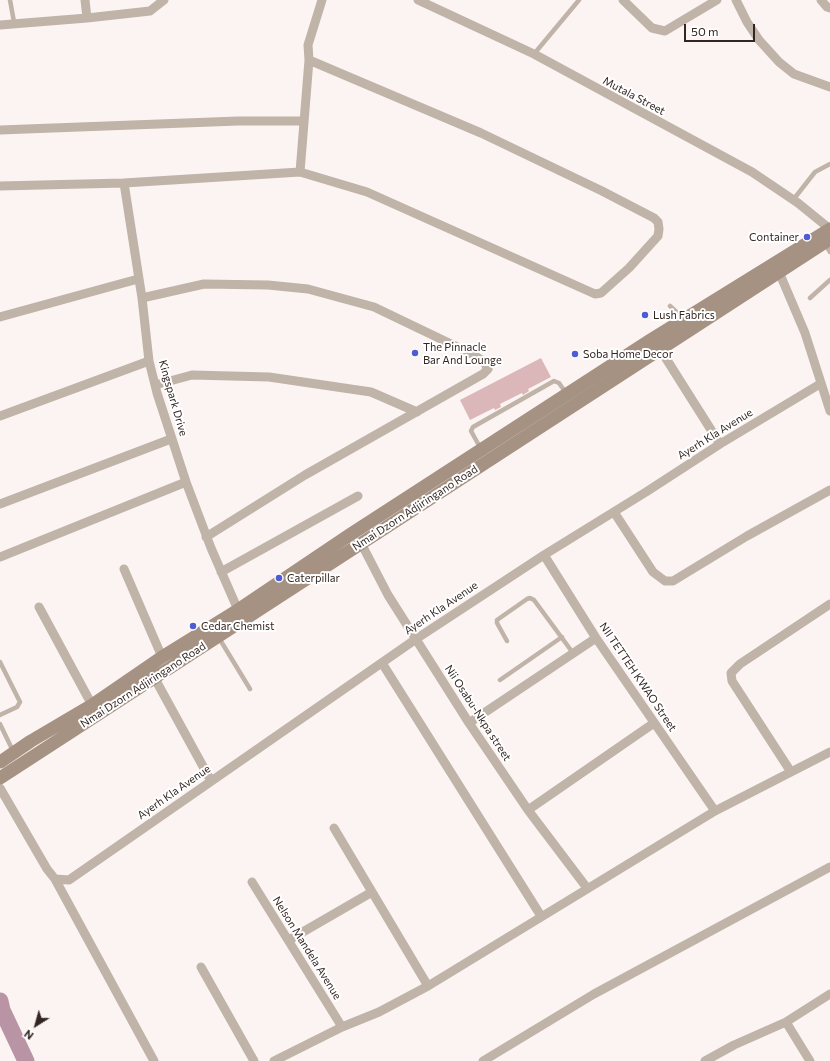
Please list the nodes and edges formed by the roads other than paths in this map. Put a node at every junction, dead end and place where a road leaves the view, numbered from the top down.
1 (10, 0) edge
2 (85, 0) edge
3 (164, 0) edge
4 (322, 0) edge
5 (418, 0) edge
6 (579, 0) edge
7 (623, 0) edge
8 (717, 0) edge
9 (736, 0) edge
10 (821, 0) edge
11 (830, 8) edge
12 (87, 18) junction
13 (14, 22) junction
14 (0, 25) edge
15 (534, 54) junction
16 (309, 60) junction
17 (830, 87) edge
18 (304, 121) junction
19 (0, 130) edge
20 (830, 164) edge
21 (300, 172) junction
22 (124, 183) junction
23 (0, 186) edge
24 (793, 200) junction
25 (830, 229) edge
26 (828, 245) edge
27 (779, 272) junction
28 (138, 280) junction
29 (830, 280) edge
30 (142, 298) junction
31 (810, 298) dead end
32 (670, 306) dead end
33 (0, 318) edge
34 (684, 319) junction
35 (660, 349) junction
36 (149, 361) junction
37 (155, 384) junction
38 (820, 384) junction
39 (584, 390) junction
40 (567, 394) junction
41 (828, 397) edge
42 (830, 411) edge
43 (417, 412) junction
44 (0, 416) edge
45 (171, 439) junction
46 (720, 444) junction
47 (482, 450) junction
48 (186, 482) junction
49 (830, 490) edge
50 (358, 496) dead end
51 (0, 504) edge
52 (614, 512) junction
53 (206, 537) junction
54 (361, 543) junction
55 (544, 555) junction
56 (0, 557) edge
57 (124, 569) dead end
58 (221, 572) junction
59 (830, 604) edge
60 (39, 607) dead end
61 (238, 610) junction
62 (218, 636) junction
63 (562, 637) junction
64 (596, 638) junction
65 (416, 639) junction
66 (507, 641) dead end
67 (573, 653) junction
68 (162, 657) junction
69 (0, 662) edge
70 (382, 663) junction
71 (154, 677) junction
72 (500, 680) dead end
73 (250, 689) dead end
74 (92, 705) junction
75 (0, 715) edge
76 (468, 723) junction
77 (654, 723) junction
78 (0, 724) edge
79 (14, 752) junction
80 (830, 752) edge
81 (0, 762) edge
82 (791, 772) junction
83 (0, 778) edge
84 (211, 781) junction
85 (0, 788) edge
86 (528, 810) junction
87 (715, 811) junction
88 (334, 828) dead end
89 (830, 868) edge
90 (55, 879) junction
91 (252, 882) dead end
92 (587, 888) junction
93 (372, 892) junction
94 (541, 916) junction
95 (289, 940) junction
96 (201, 967) dead end
97 (428, 986) junction
98 (830, 994) edge
99 (786, 1022) junction
100 (342, 1027) junction
101 (154, 1061) edge
102 (254, 1061) edge
103 (274, 1061) edge
104 (484, 1061) edge
105 (705, 1061) edge
106 (810, 1061) edge

1 - 13 lane
2 - 12 street
3 - 12 street
4 - 16 street
5 - 15 street, Mutala Street
6 - 15 lane
7 - 8 street
9 - 17 street
10 - 11 street
12 - 13 street
13 - 14 street
15 - 24 street, Mutala Street
16 - 18 street
16 - 21 street
18 - 19 street
18 - 21 street
20 - 24 lane
21 - 22 street
22 - 23 street
22 - 28 street, Kingspark Drive
24 - 25 street, Mutala Street
25 - 34 main road, Nmai Dzorn Adjiringano Road
26 - 27 main road, Nmai Dzorn Adjiringano Road
27 - 35 main road, Nmai Dzorn Adjiringano Road
27 - 38 street
28 - 30 street, Kingspark Drive
28 - 33 street
29 - 31 lane
30 - 36 street, Kingspark Drive
30 - 43 street
32 - 34 lane
34 - 39 main road, Nmai Dzorn Adjiringano Road
35 - 39 main road, Nmai Dzorn Adjiringano Road
35 - 46 street
36 - 37 street, Kingspark Drive
36 - 44 street
37 - 43 street
37 - 45 street, Kingspark Drive
38 - 41 street
38 - 46 street, Ayerh Kla Avenue
39 - 40 main road, Nmai Dzorn Adjiringano Road
39 - 54 main road, Nmai Dzorn Adjiringano Road
40 - 47 main road, Nmai Dzorn Adjiringano Road
40 - 47 lane
41 - 42 street
43 - 53 street
45 - 48 street, Kingspark Drive
45 - 51 street
46 - 52 street, Ayerh Kla Avenue
47 - 61 main road, Nmai Dzorn Adjiringano Road
48 - 53 street, Kingspark Drive
48 - 56 street
49 - 52 street
50 - 58 street
52 - 55 street, Ayerh Kla Avenue
53 - 58 street, Kingspark Drive
54 - 62 main road, Nmai Dzorn Adjiringano Road
54 - 65 street, Nii Osabu-Nkpa street
55 - 64 street, NII TETTEH KWAO Street
55 - 65 street, Ayerh Kla Avenue
57 - 68 street
58 - 61 street, Kingspark Drive
59 - 82 street
60 - 74 street
61 - 68 main road, Nmai Dzorn Adjiringano Road
62 - 71 main road, Nmai Dzorn Adjiringano Road
62 - 73 lane
63 - 66 lane
63 - 67 lane
63 - 72 lane
64 - 67 street
64 - 77 street, NII TETTEH KWAO Street
65 - 70 street, Ayerh Kla Avenue
65 - 76 street, Nii Osabu-Nkpa street
67 - 76 street
68 - 74 main road, Nmai Dzorn Adjiringano Road
69 - 75 lane
70 - 84 street, Ayerh Kla Avenue
70 - 94 street
71 - 83 main road, Nmai Dzorn Adjiringano Road
71 - 84 street
74 - 79 main road, Nmai Dzorn Adjiringano Road
76 - 86 street, Nii Osabu-Nkpa street
77 - 86 street
77 - 87 street, NII TETTEH KWAO Street
78 - 79 lane
79 - 81 main road, Nmai Dzorn Adjiringano Road
80 - 82 street
82 - 87 street
84 - 90 street, Ayerh Kla Avenue
85 - 90 street
86 - 92 street, Nii Osabu-Nkpa street
87 - 92 street
88 - 93 street
89 - 104 street
90 - 101 street
91 - 95 street, Nelson Mandela Avenue
92 - 94 street
93 - 95 street
93 - 97 street
94 - 97 street
95 - 100 street, Nelson Mandela Avenue
96 - 102 street
97 - 100 street
98 - 99 street
99 - 105 street
99 - 106 street
100 - 103 street

